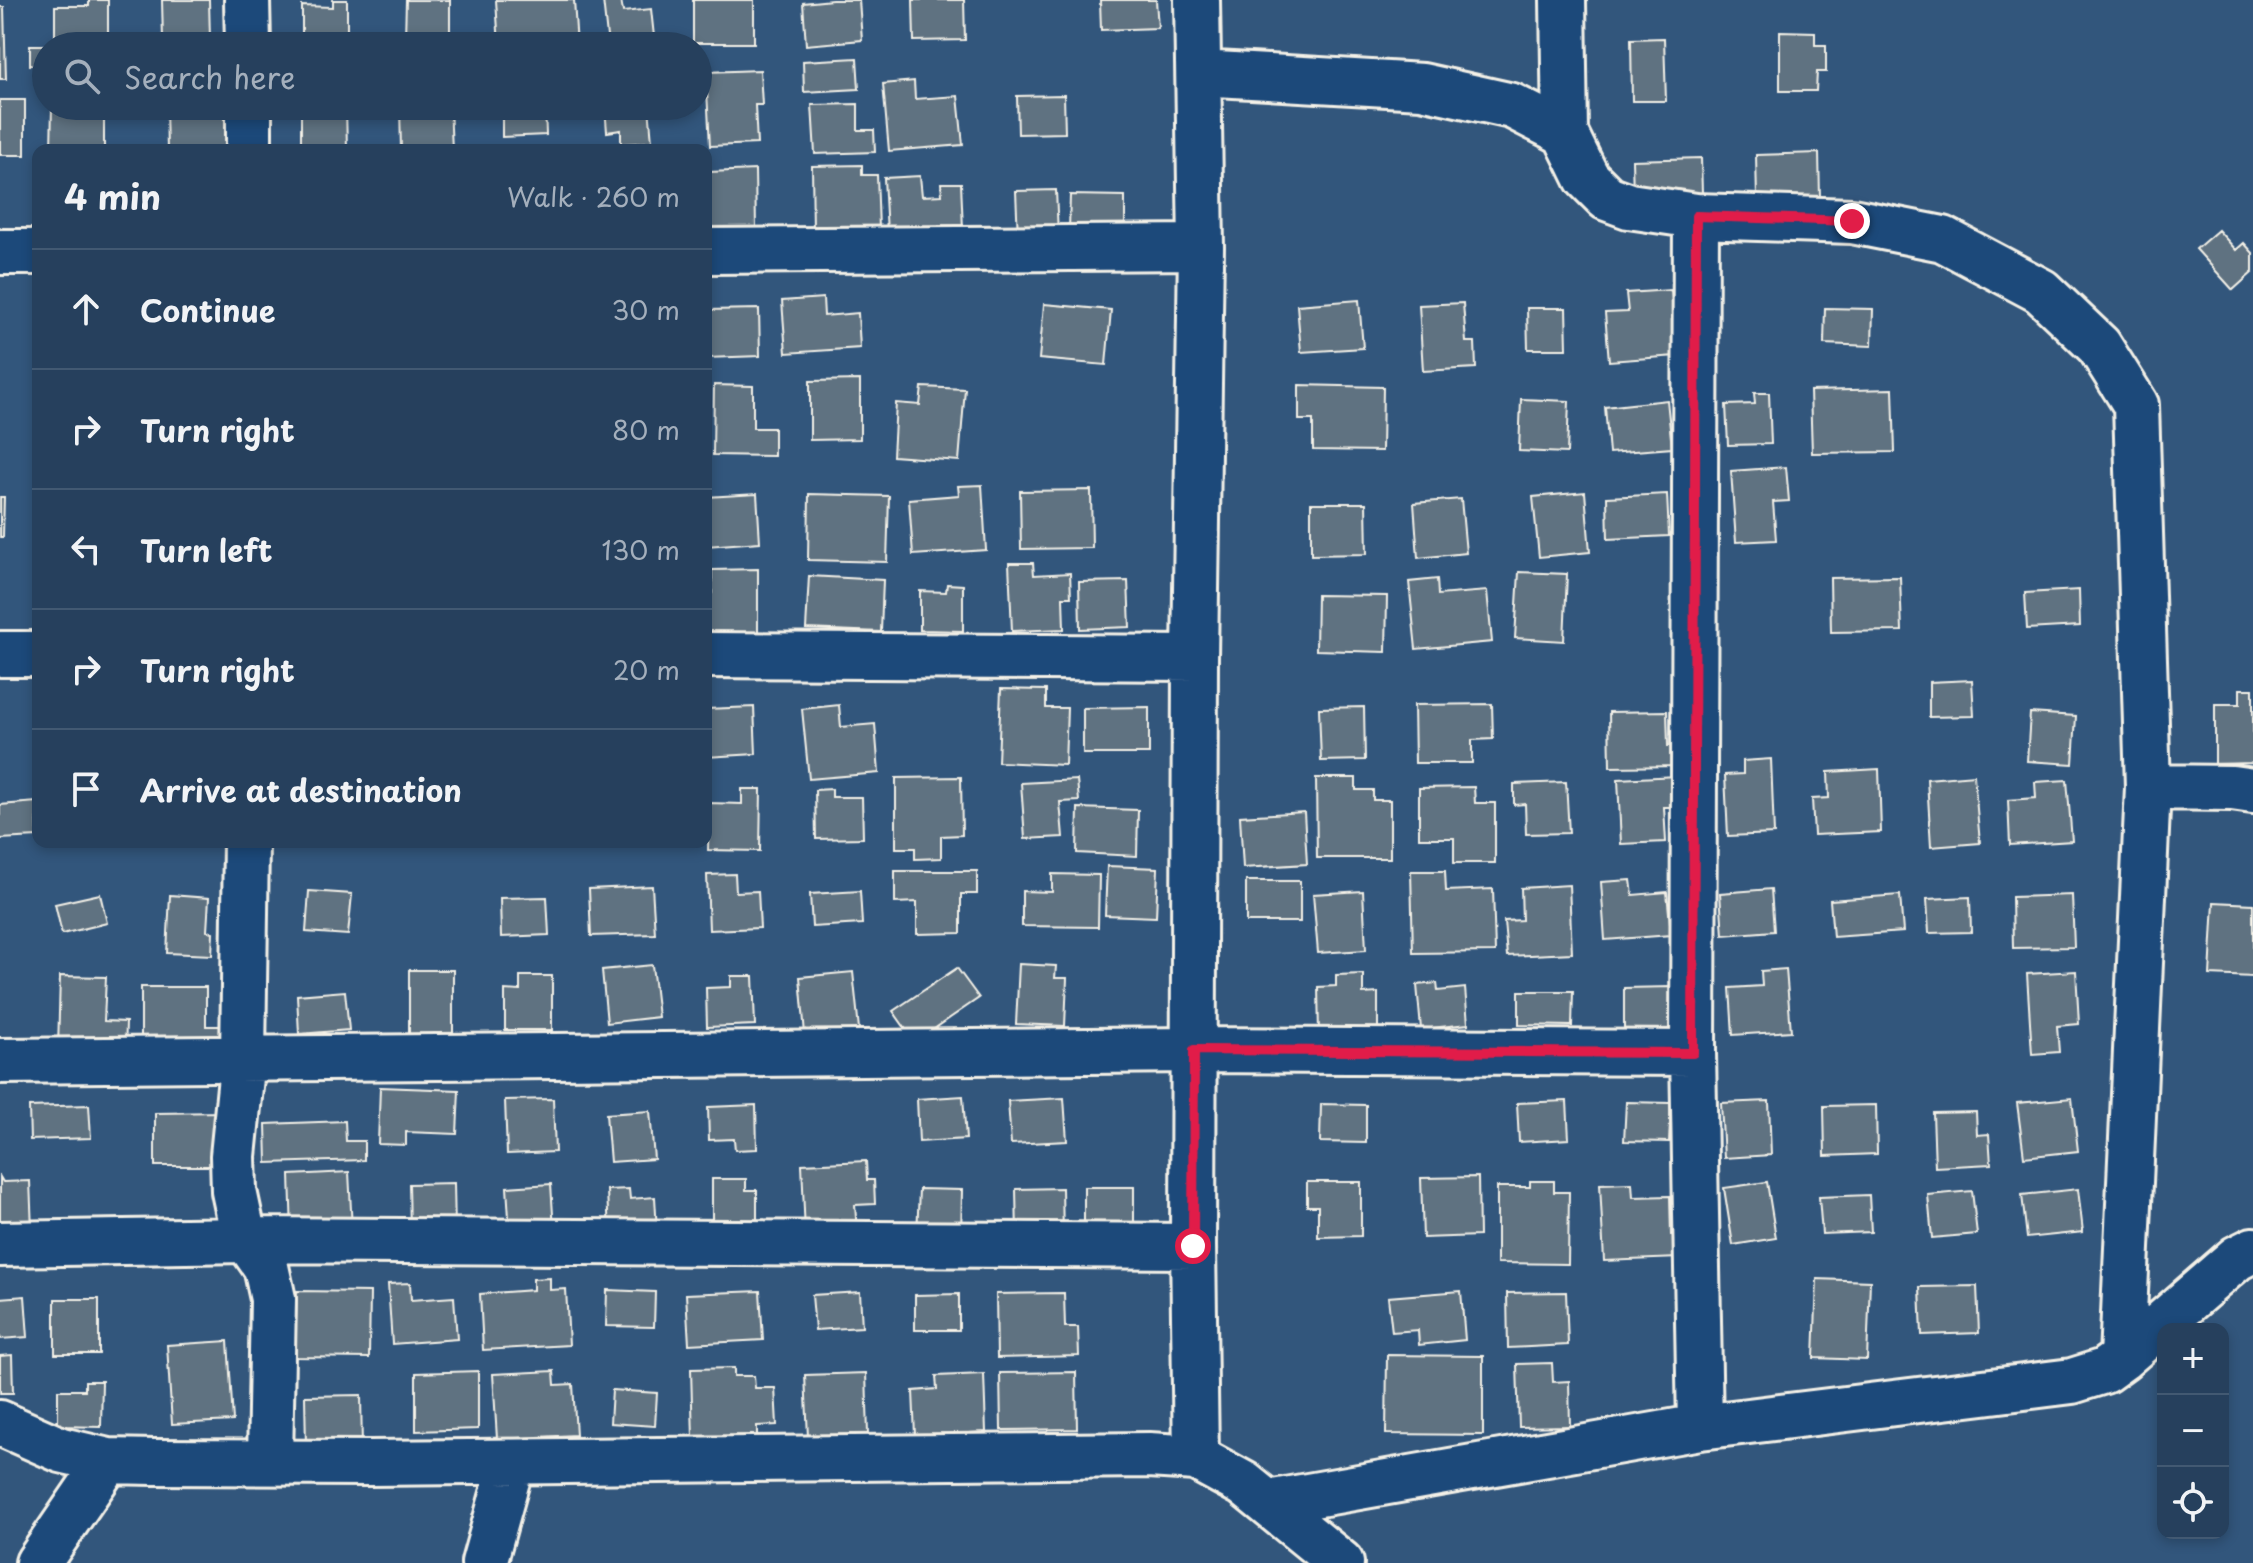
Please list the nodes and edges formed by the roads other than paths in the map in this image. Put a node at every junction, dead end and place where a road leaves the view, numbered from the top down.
1 (247, 0) edge
2 (1197, 0) edge
3 (1563, 0) edge
4 (248, 32) edge
5 (1199, 73) junction
6 (249, 120) edge
7 (1565, 133) junction
8 (249, 144) edge
9 (1696, 216) junction
10 (1201, 247) junction
11 (712, 251) edge
12 (0, 252) edge
13 (32, 252) edge
14 (0, 654) edge
15 (32, 654) edge
16 (712, 655) edge
17 (1195, 658) junction
18 (2148, 787) junction
19 (2253, 791) edge
20 (246, 848) edge
21 (1194, 1050) junction
22 (1693, 1053) junction
23 (243, 1057) junction
24 (0, 1061) edge
25 (247, 1240) junction
26 (0, 1244) edge
27 (1193, 1246) junction
28 (2253, 1250) edge
29 (2122, 1358) junction
30 (0, 1423) edge
31 (1700, 1427) junction
32 (1196, 1458) junction
33 (108, 1461) junction
34 (270, 1462) junction
35 (512, 1462) junction
36 (1268, 1503) junction
37 (38, 1563) edge
38 (484, 1563) edge
39 (1341, 1563) edge

1 - 4 street
2 - 5 street
3 - 7 street
5 - 7 street
5 - 10 street
6 - 8 street
7 - 9 street
9 - 18 street
9 - 22 street
10 - 11 street
10 - 17 street
12 - 13 street
14 - 15 street
16 - 17 street
17 - 21 street
18 - 19 street
18 - 29 street
20 - 23 street
21 - 22 street
21 - 23 street
21 - 27 street
22 - 31 street
23 - 24 street
23 - 25 street
25 - 26 street
25 - 27 street
25 - 34 street
27 - 32 street
28 - 29 street
29 - 31 street
30 - 33 street
31 - 36 street
32 - 35 street
32 - 36 street
33 - 34 street
33 - 37 street
34 - 35 street
35 - 38 street
36 - 39 street

